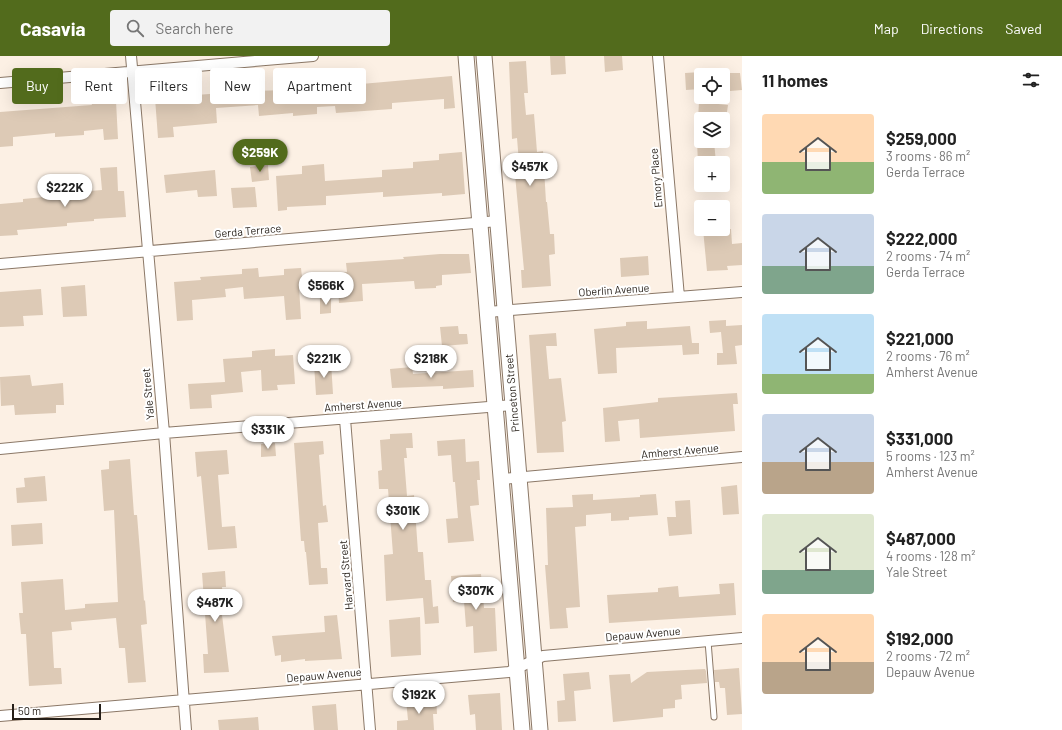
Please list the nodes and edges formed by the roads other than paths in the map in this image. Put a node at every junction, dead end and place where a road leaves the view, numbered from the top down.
1 (131, 56) edge
2 (313, 56) edge
3 (466, 56) edge
4 (484, 56) edge
5 (658, 56) edge
6 (132, 71) junction
7 (0, 83) edge
8 (498, 221) junction
9 (480, 222) junction
10 (147, 252) junction
11 (0, 264) edge
12 (742, 292) edge
13 (679, 297) junction
14 (505, 311) junction
15 (487, 312) junction
16 (513, 405) junction
17 (496, 407) junction
18 (345, 419) junction
19 (164, 433) junction
20 (0, 449) edge
21 (742, 457) edge
22 (519, 478) junction
23 (502, 479) junction
24 (742, 638) edge
25 (708, 641) junction
26 (534, 660) junction
27 (517, 668) junction
28 (366, 683) junction
29 (184, 700) junction
30 (0, 716) edge
31 (714, 717) dead end
32 (186, 730) edge
33 (370, 730) edge
34 (522, 730) edge
35 (540, 730) edge

1 - 6 street, Yale Street
2 - 6 street
3 - 9 main road, Princeton Street
4 - 8 main road, Princeton Street
5 - 13 street, Emory Place
6 - 7 street
6 - 10 street, Yale Street
8 - 9 street, Gerda Terrace
8 - 14 main road, Princeton Street
9 - 10 street, Gerda Terrace
9 - 15 main road, Princeton Street
10 - 11 street, Gerda Terrace
10 - 19 street, Yale Street
12 - 13 street, Oberlin Avenue
13 - 14 street, Oberlin Avenue
14 - 15 street, Oberlin Avenue
14 - 16 main road, Princeton Street
15 - 17 main road, Princeton Street
16 - 17 street, Amherst Avenue
16 - 22 main road, Princeton Street
17 - 18 street, Amherst Avenue
17 - 23 main road, Princeton Street
18 - 19 street, Amherst Avenue
18 - 28 street, Harvard Street
19 - 20 street, Amherst Avenue
19 - 29 street, Yale Street
21 - 22 street, Amherst Avenue
22 - 23 street, Amherst Avenue
22 - 26 main road, Princeton Street
23 - 27 main road, Princeton Street
24 - 25 street, Depauw Avenue
25 - 26 street, Depauw Avenue
25 - 31 lane
26 - 27 street, Depauw Avenue
26 - 35 main road, Princeton Street
27 - 28 street, Depauw Avenue
27 - 34 main road, Princeton Street
28 - 29 street, Depauw Avenue
28 - 33 street, Harvard Street
29 - 30 street, Depauw Avenue
29 - 32 street, Yale Street

